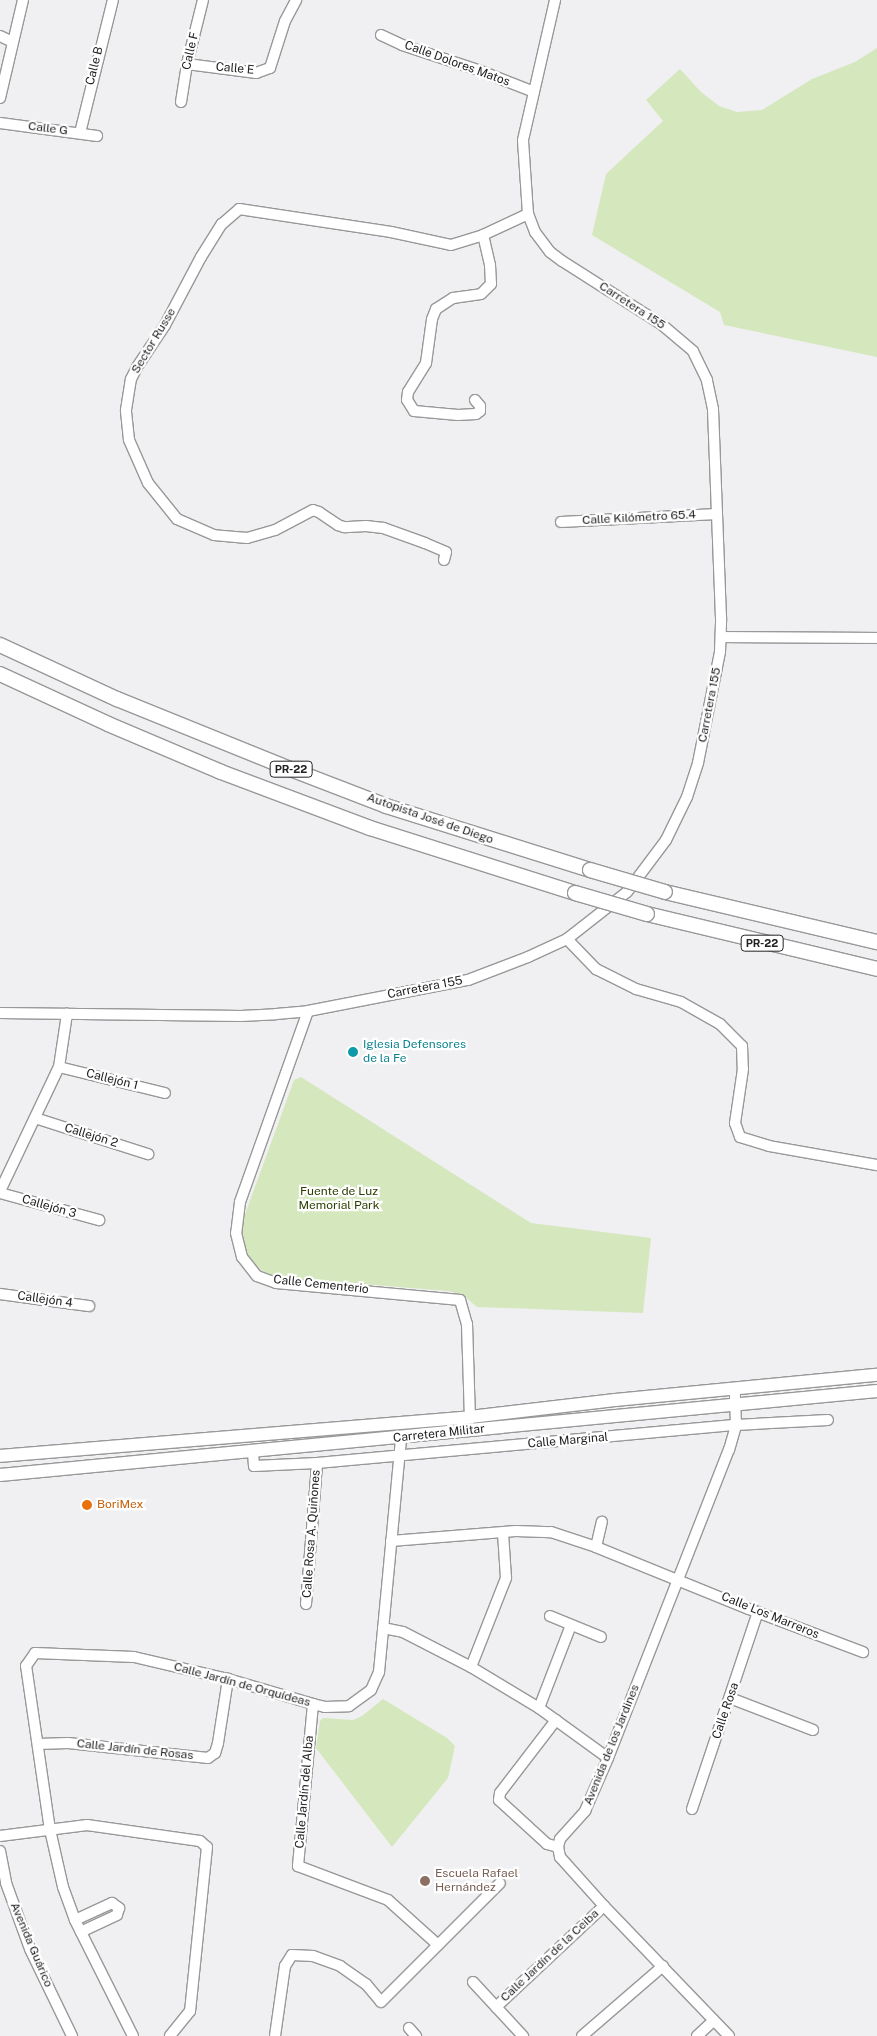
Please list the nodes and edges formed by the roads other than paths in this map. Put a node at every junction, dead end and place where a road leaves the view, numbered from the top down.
1 (23, 0) edge
2 (112, 0) edge
3 (203, 0) edge
4 (296, 0) edge
5 (555, 0) edge
6 (381, 35) dead end
7 (0, 36) edge
8 (13, 42) junction
9 (187, 64) junction
10 (534, 92) junction
11 (0, 98) edge
12 (181, 102) dead end
13 (0, 123) edge
14 (80, 133) junction
15 (97, 136) dead end
16 (528, 214) junction
17 (482, 235) junction
18 (475, 400) dead end
19 (717, 514) junction
20 (561, 522) dead end
21 (444, 560) dead end
22 (721, 637) junction
23 (877, 638) edge
24 (0, 645) edge
25 (0, 674) edge
26 (567, 939) junction
27 (877, 942) edge
28 (877, 969) edge
29 (308, 1011) junction
30 (0, 1013) edge
31 (67, 1014) junction
32 (59, 1067) junction
33 (165, 1093) dead end
34 (35, 1118) junction
35 (148, 1154) dead end
36 (877, 1165) edge
37 (0, 1192) edge
38 (99, 1220) dead end
39 (0, 1294) edge
40 (89, 1306) dead end
41 (877, 1374) edge
42 (735, 1389) junction
43 (877, 1392) edge
44 (736, 1403) junction
45 (470, 1417) junction
46 (828, 1420) dead end
47 (736, 1425) junction
48 (401, 1438) junction
49 (253, 1452) junction
50 (0, 1456) edge
51 (400, 1457) junction
52 (317, 1463) junction
53 (0, 1476) edge
54 (602, 1522) dead end
55 (503, 1533) junction
56 (391, 1541) junction
57 (596, 1547) junction
58 (678, 1580) junction
59 (306, 1604) dead end
60 (758, 1612) junction
61 (550, 1616) dead end
62 (571, 1625) junction
63 (383, 1628) junction
64 (601, 1637) dead end
65 (862, 1652) dead end
66 (471, 1667) junction
67 (228, 1679) junction
68 (730, 1698) junction
69 (313, 1704) junction
70 (539, 1708) junction
71 (556, 1720) junction
72 (813, 1730) dead end
73 (38, 1744) junction
74 (608, 1758) junction
75 (692, 1809) dead end
76 (50, 1830) junction
77 (0, 1836) edge
78 (558, 1847) junction
79 (0, 1851) edge
80 (500, 1883) dead end
81 (3, 1884) edge
82 (604, 1906) junction
83 (75, 1920) junction
84 (81, 1932) junction
85 (438, 1945) junction
86 (663, 1966) junction
87 (473, 1982) dead end
88 (496, 2007) junction
89 (714, 2020) junction
90 (72, 2036) edge
91 (133, 2036) edge
92 (170, 2036) edge
93 (275, 2036) edge
94 (523, 2036) edge
95 (582, 2036) edge
96 (697, 2036) edge
97 (729, 2036) edge

1 - 8 street
2 - 14 street, Calle B
3 - 9 street, Calle F
4 - 9 street, Calle E
5 - 10 street, Carretera 155
6 - 10 street, Calle Dolores Matos
7 - 8 street
8 - 11 street
9 - 12 street, Calle F
10 - 16 street, Carretera 155
13 - 14 street, Calle G
14 - 15 street, Calle G
16 - 17 street, Sector Russe
16 - 19 street, Carretera 155
17 - 18 street
17 - 21 street, Sector Russe
19 - 20 street, Calle Kilómetro 65.4
19 - 22 street, Carretera 155
22 - 23 street
22 - 26 street, Carretera 155
24 - 27 highway, Autopista José de Diego / PR-22, bridge
25 - 28 highway, PR-22, bridge
26 - 29 street, Carretera 155
26 - 36 street
29 - 31 street, Carretera 155
29 - 45 street, Calle Cementerio
30 - 31 street, Carretera 155
31 - 32 street
32 - 33 street, Callejón 1
32 - 34 street
34 - 35 street, Callejón 2
34 - 37 street
37 - 38 street, Callejón 3
39 - 40 street, Callejón 4
41 - 42 main road, Carretera Militar
42 - 44 street, Avenida de los Jardines
42 - 45 main road, Carretera Militar
43 - 44 main road, Carretera Militar
44 - 47 street, Avenida de los Jardines
44 - 48 main road, Carretera Militar
45 - 50 main road, Carretera Militar
46 - 47 street, Calle Marginal
47 - 51 street, Calle Marginal
47 - 58 street, Avenida de los Jardines
48 - 49 main road, Carretera Militar
48 - 51 street, Calle Jardín de Orquídeas
49 - 52 street, Calle Marginal
49 - 53 main road, Carretera Militar
51 - 52 street, Calle Marginal
51 - 56 street, Calle Jardín de Orquídeas
52 - 59 street, Calle Rosa A. Quiñones
54 - 57 street
55 - 56 street, Calle Los Marreros
55 - 57 street, Calle Los Marreros
55 - 66 street
56 - 63 street, Calle Jardín de Orquídeas
57 - 58 street, Calle Los Marreros
58 - 60 street, Calle Los Marreros
58 - 74 street, Avenida de los Jardines
60 - 65 street, Calle Los Marreros
60 - 68 street, Calle Rosa
61 - 62 street
62 - 64 street
62 - 70 street
63 - 66 street
63 - 69 street, Calle Jardín de Orquídeas
66 - 70 street
67 - 69 street, Calle Jardín de Orquídeas
67 - 73 street, Calle Jardín de Rosas
67 - 73 street, Calle Jardín de Orquídeas
68 - 72 street
68 - 75 street, Calle Rosa
69 - 85 street, Calle Jardín del Alba
70 - 71 street
71 - 74 street
71 - 78 street
73 - 76 street, Calle Jardín de Orquídeas
74 - 78 street, Avenida de los Jardines
76 - 77 street
76 - 83 street, Calle Jardín de Orquídeas
76 - 92 street
78 - 82 street
79 - 81 street, Avenida Guárico
80 - 85 street
81 - 90 street, Avenida Guárico
82 - 86 street
82 - 88 street, Calle Jardín de la Ceiba
83 - 84 street, Calle Jardín de Orquídeas
83 - 84 street
84 - 91 street, Calle Jardín de Orquídeas
85 - 93 street
86 - 89 street
86 - 95 street
87 - 88 street
88 - 94 street
89 - 96 street
89 - 97 street

